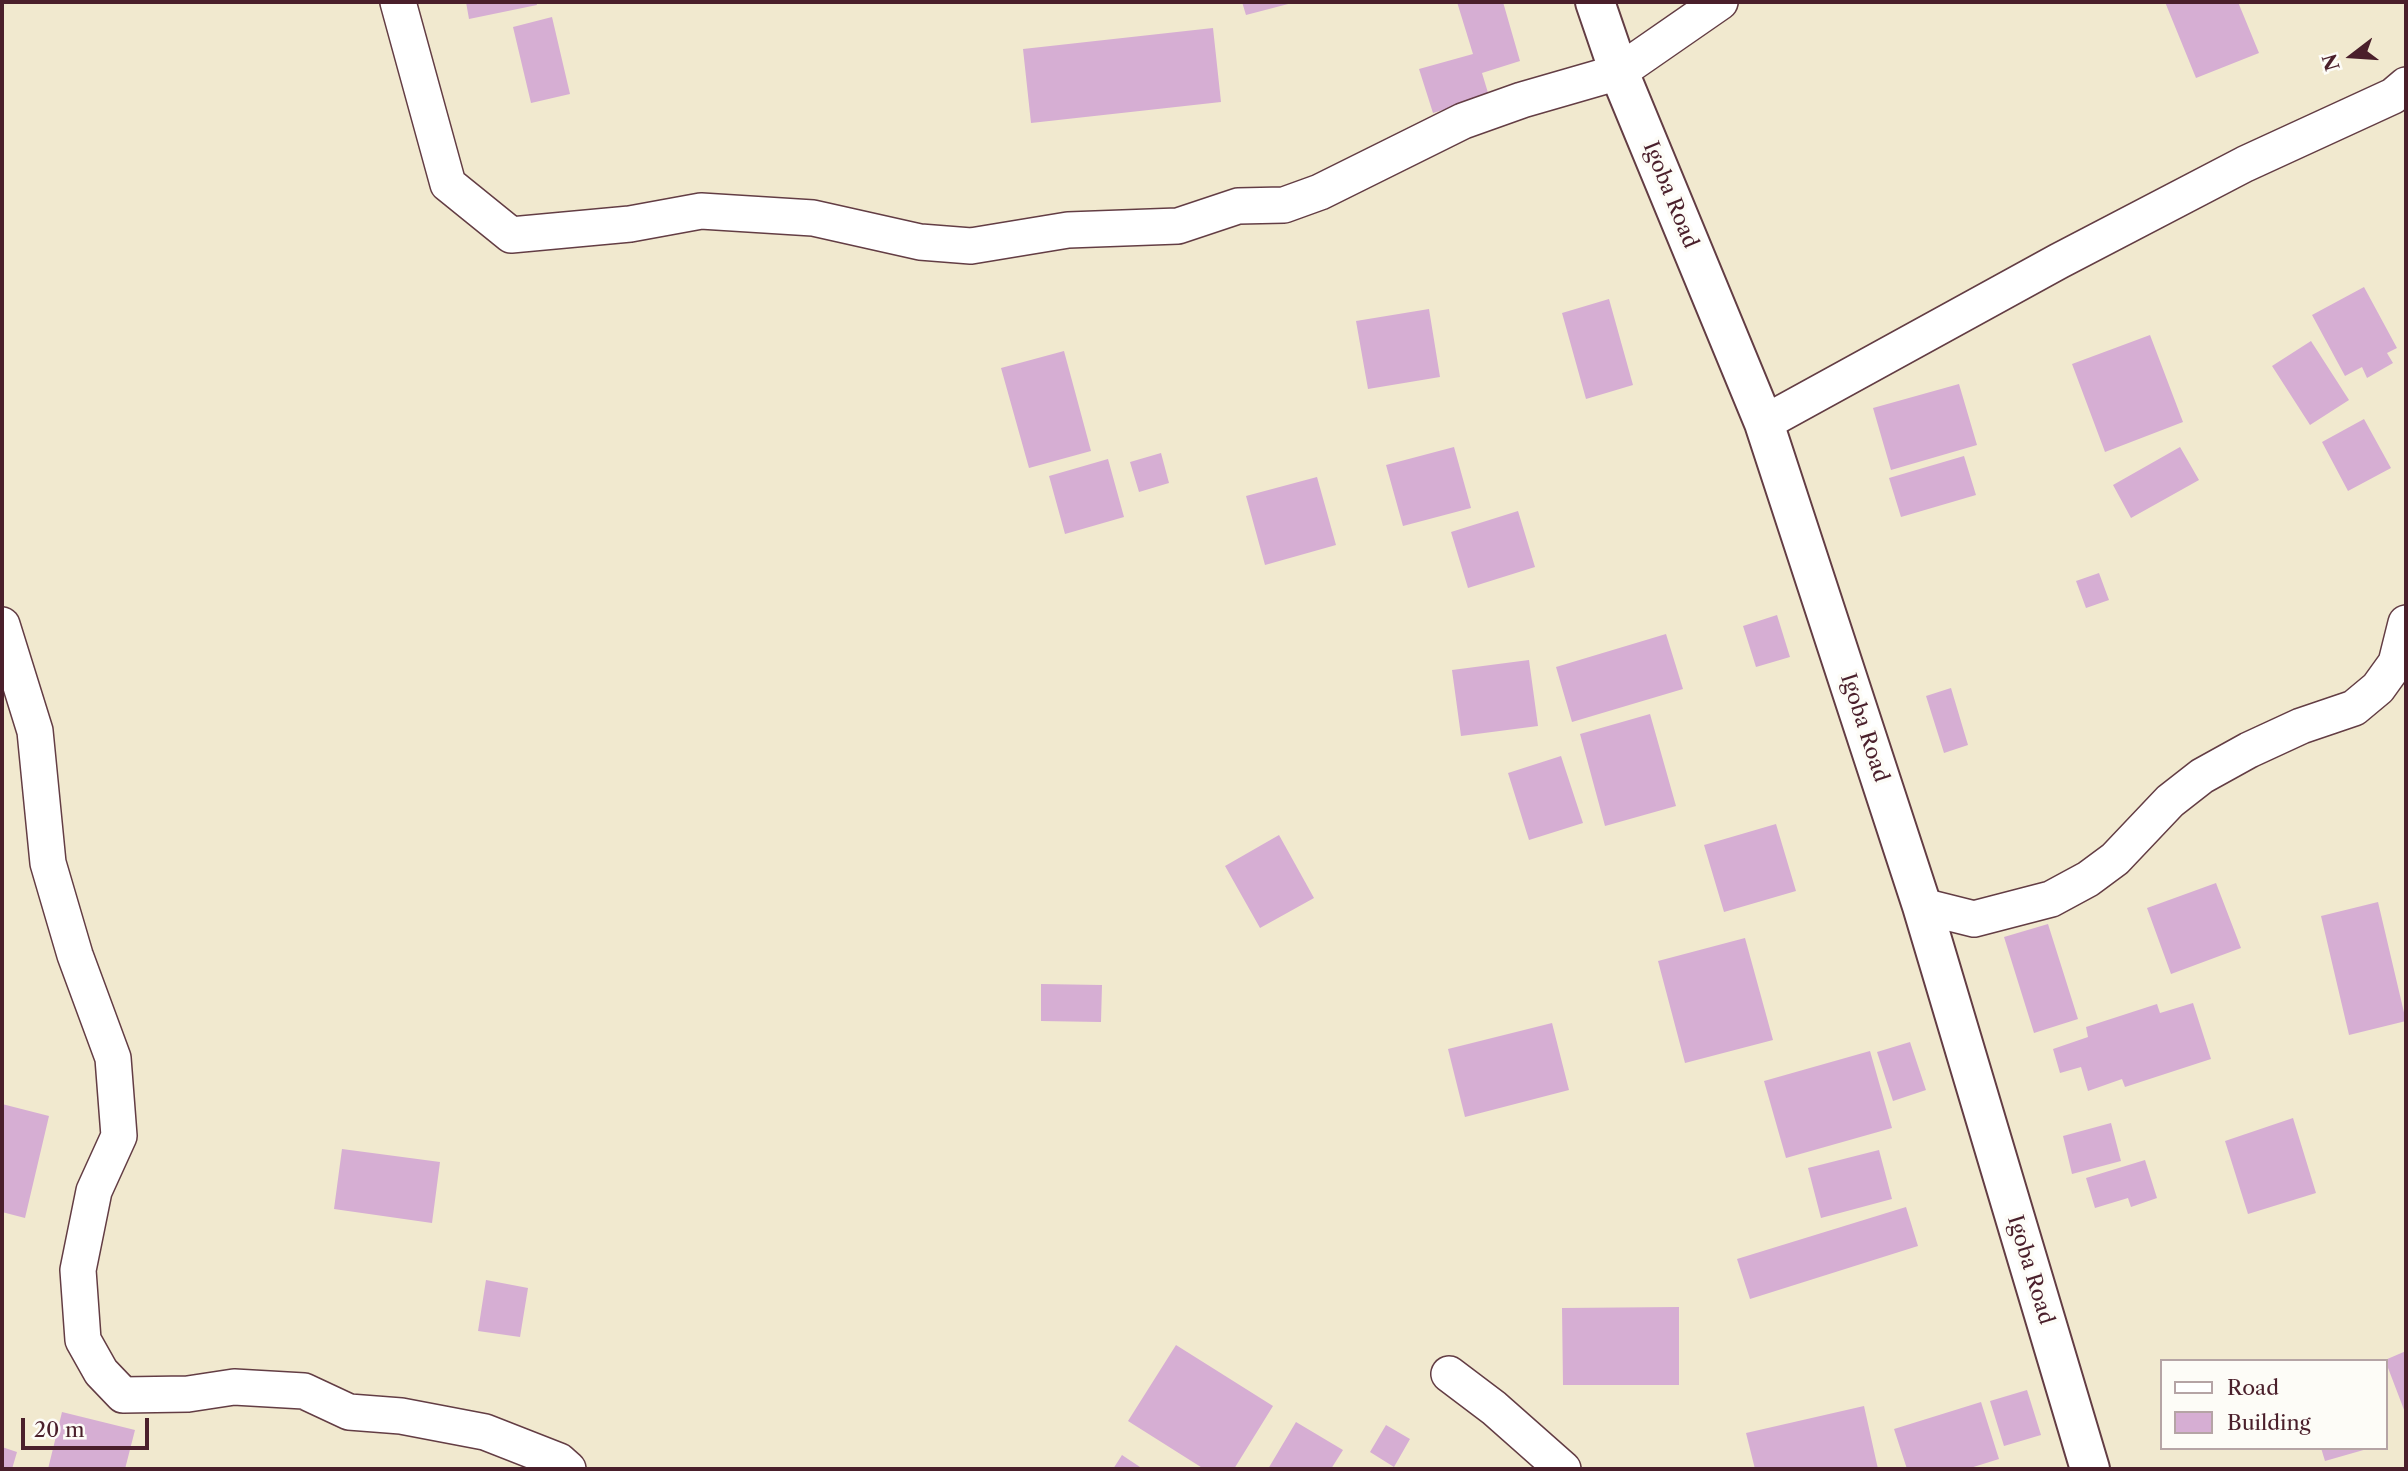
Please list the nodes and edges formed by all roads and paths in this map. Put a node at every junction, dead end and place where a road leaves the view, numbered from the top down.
1 (398, 2) edge
2 (1595, 2) edge
3 (1720, 2) edge
4 (1619, 72) junction
5 (2406, 85) edge
6 (1764, 423) junction
7 (2406, 623) edge
8 (2, 625) edge
9 (1922, 906) junction
10 (1449, 1374) dead end
11 (568, 1469) edge
12 (1563, 1469) edge
13 (2090, 1469) edge

1 - 4 street
2 - 4 street, Igoba Road
3 - 4 street
4 - 6 street, Igoba Road
5 - 6 street
6 - 9 street, Igoba Road
7 - 9 street
8 - 11 street
9 - 13 street, Igoba Road
10 - 12 street

